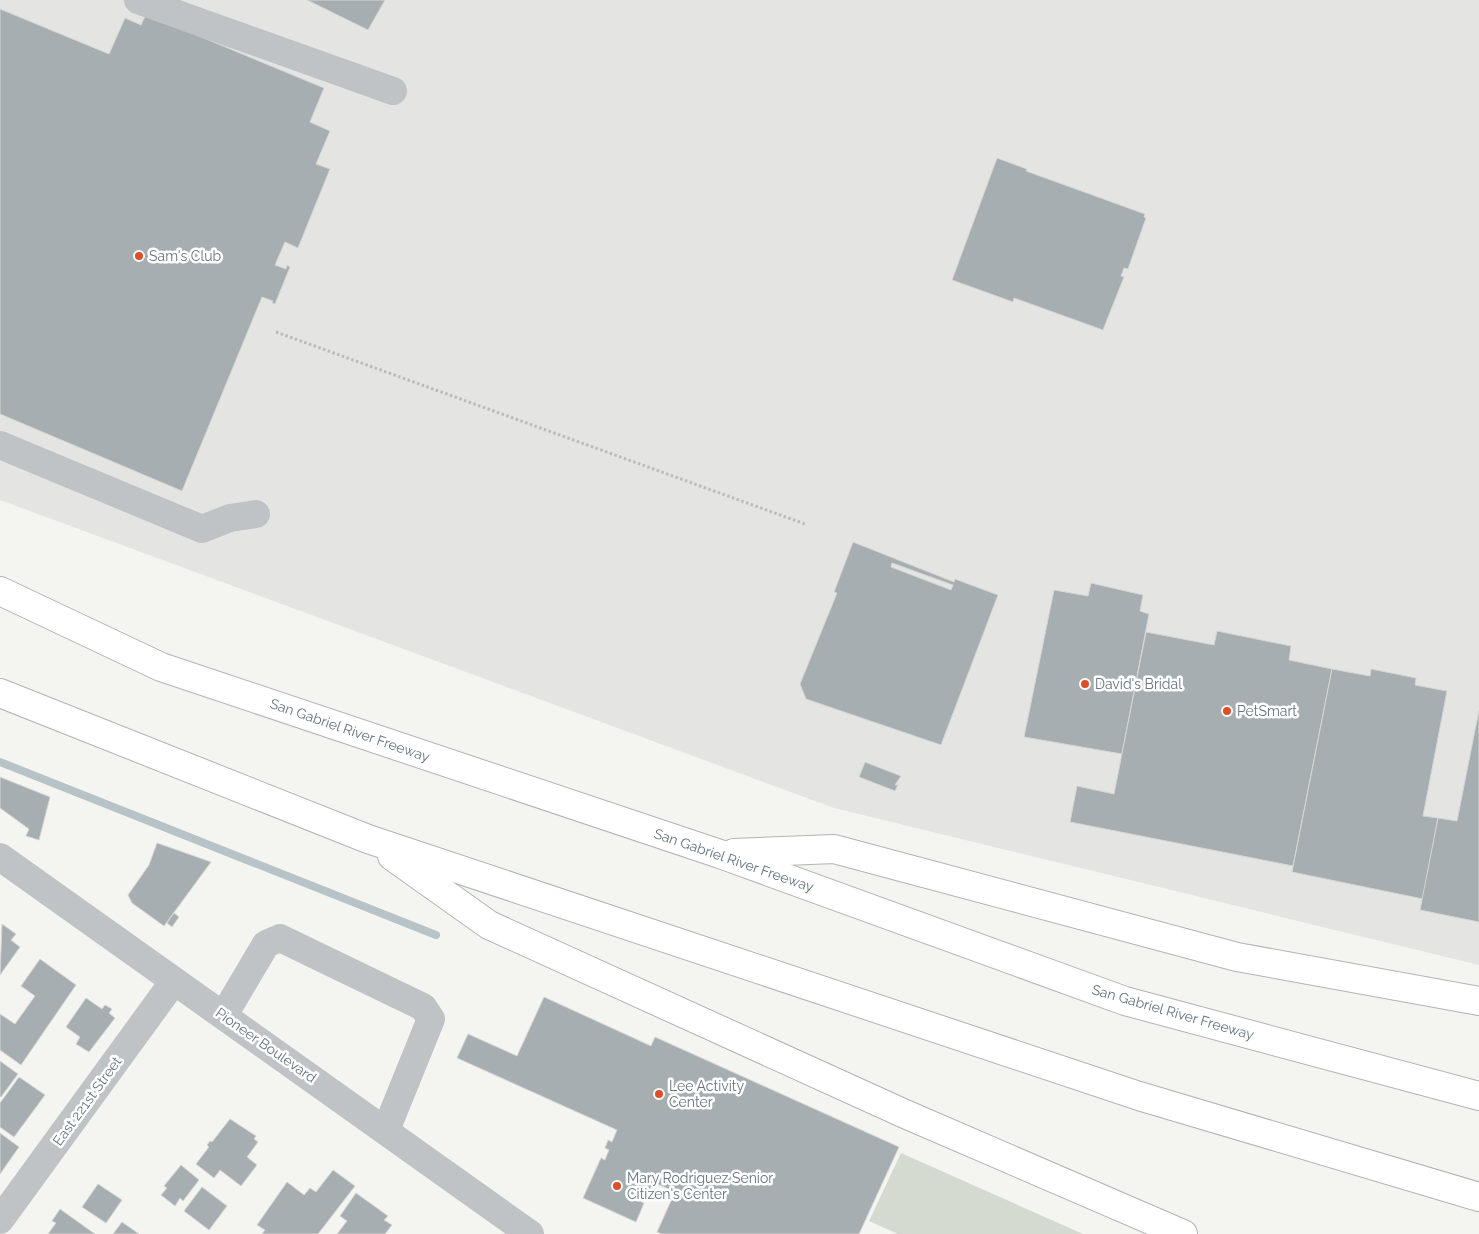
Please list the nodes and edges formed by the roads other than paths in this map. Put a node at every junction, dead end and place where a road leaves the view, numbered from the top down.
1 (138, 0) edge
2 (393, 91) dead end
3 (0, 445) edge
4 (256, 514) dead end
5 (0, 591) edge
6 (0, 693) edge
7 (368, 839) junction
8 (720, 854) junction
9 (0, 857) edge
10 (174, 981) junction
11 (1479, 1001) edge
12 (224, 1014) junction
13 (1479, 1096) edge
14 (386, 1130) junction
15 (1479, 1197) edge
16 (0, 1220) edge
17 (530, 1234) edge
18 (1183, 1234) edge

1 - 2 street
3 - 4 street
5 - 8 highway, San Gabriel River Freeway
6 - 7 highway
7 - 15 highway
7 - 18 highway
8 - 11 highway
8 - 13 highway, San Gabriel River Freeway
9 - 10 street, Pioneer Boulevard
10 - 12 street, Pioneer Boulevard
10 - 16 street, East 221st Street
12 - 14 street, Pioneer Boulevard
12 - 14 street
14 - 17 street, Pioneer Boulevard

